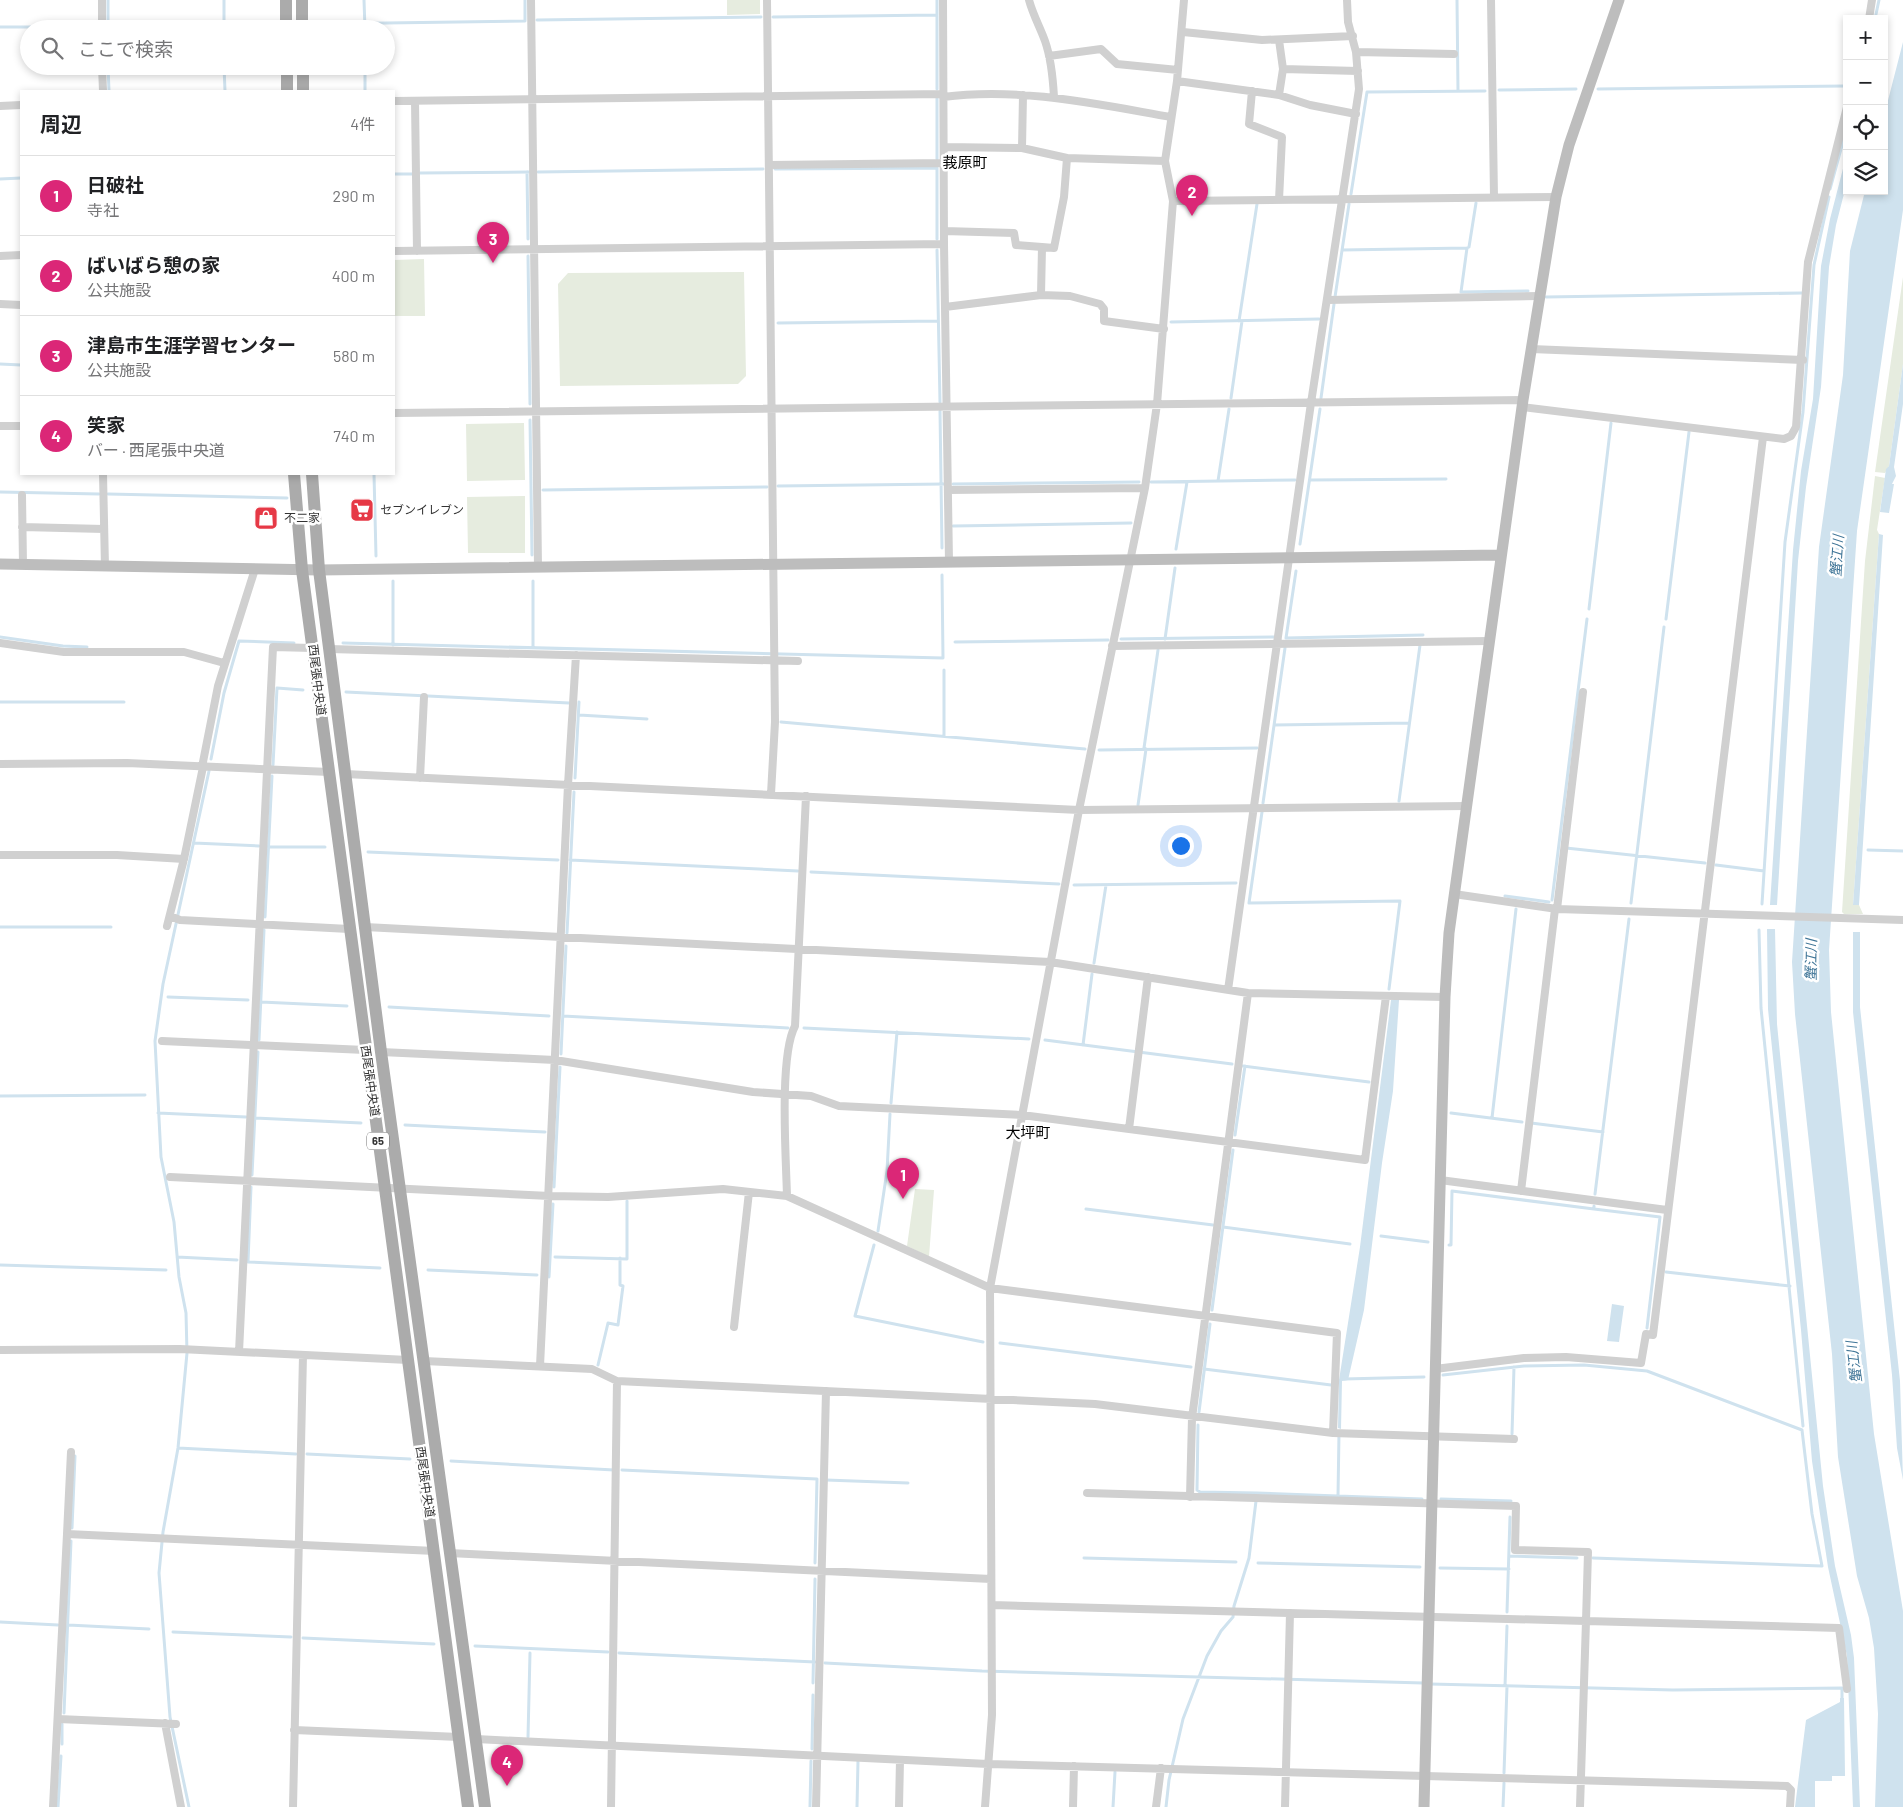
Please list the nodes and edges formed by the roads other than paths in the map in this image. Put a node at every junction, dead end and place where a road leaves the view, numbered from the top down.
1 (102, 0) edge
2 (286, 0) edge
3 (302, 0) edge
4 (532, 0) edge
5 (767, 0) edge
6 (943, 0) edge
7 (1029, 0) edge
8 (1184, 0) edge
9 (1347, 0) edge
10 (1491, 0) edge
11 (1619, 0) edge
12 (1872, 0) edge
13 (1870, 15) edge
14 (102, 20) edge
15 (286, 20) edge
16 (302, 20) edge
17 (1183, 32) junction
18 (1352, 36) junction
19 (1279, 40) junction
20 (1356, 52) junction
21 (1454, 54) dead end
22 (1049, 56) junction
23 (1178, 70) junction
24 (1283, 70) junction
25 (1358, 71) junction
26 (102, 75) edge
27 (287, 75) edge
28 (303, 75) edge
29 (1177, 81) junction
30 (103, 90) edge
31 (287, 90) edge
32 (303, 90) edge
33 (1252, 91) junction
34 (1023, 95) junction
35 (1280, 95) junction
36 (768, 96) junction
37 (944, 96) junction
38 (1054, 97) junction
39 (532, 100) junction
40 (395, 101) edge
41 (415, 101) junction
42 (20, 105) edge
43 (0, 106) edge
44 (1356, 114) junction
45 (1170, 117) junction
46 (1843, 123) edge
47 (944, 147) junction
48 (1022, 148) junction
49 (1067, 158) junction
50 (1165, 161) junction
51 (944, 163) junction
52 (769, 165) junction
53 (1556, 196) junction
54 (1494, 197) junction
55 (1342, 199) junction
56 (1279, 200) junction
57 (1173, 201) junction
58 (944, 231) junction
59 (944, 244) junction
60 (770, 246) junction
61 (1042, 247) junction
62 (535, 249) junction
63 (395, 251) edge
64 (417, 251) junction
65 (20, 255) edge
66 (0, 256) edge
67 (1041, 295) junction
68 (1538, 296) junction
69 (1327, 300) junction
70 (0, 304) edge
71 (20, 305) edge
72 (945, 307) junction
73 (1164, 329) junction
74 (1531, 349) junction
75 (1803, 360) junction
76 (1312, 403) junction
77 (1157, 404) junction
78 (1523, 404) junction
79 (947, 406) junction
80 (771, 408) junction
81 (536, 410) junction
82 (395, 413) edge
83 (0, 426) edge
84 (20, 426) edge
85 (1763, 437) junction
86 (103, 475) edge
87 (294, 475) edge
88 (312, 475) edge
89 (1145, 488) junction
90 (948, 490) junction
91 (22, 495) dead end
92 (22, 527) junction
93 (104, 529) junction
94 (1501, 555) junction
95 (1290, 558) junction
96 (1130, 560) junction
97 (949, 562) junction
98 (0, 564) edge
99 (773, 564) junction
100 (23, 565) junction
101 (105, 567) junction
102 (538, 567) junction
103 (255, 569) junction
104 (302, 570) junction
105 (319, 570) junction
106 (1489, 641) junction
107 (0, 643) edge
108 (1278, 643) junction
109 (1112, 646) junction
110 (312, 648) junction
111 (329, 649) junction
112 (576, 655) junction
113 (774, 656) junction
114 (798, 661) dead end
115 (224, 663) junction
116 (1583, 692) dead end
117 (424, 697) dead end
118 (0, 764) edge
119 (203, 767) junction
120 (267, 770) junction
121 (329, 772) junction
122 (345, 774) junction
123 (420, 778) junction
124 (568, 784) junction
125 (771, 794) junction
126 (806, 796) junction
127 (1467, 806) junction
128 (1253, 809) junction
129 (1079, 810) junction
130 (0, 855) edge
131 (184, 859) junction
132 (1454, 894) junction
133 (1556, 909) junction
134 (1706, 914) junction
135 (173, 917) junction
136 (1903, 920) edge
137 (259, 924) junction
138 (167, 926) dead end
139 (365, 927) junction
140 (349, 929) junction
141 (560, 938) junction
142 (798, 950) junction
143 (1050, 962) junction
144 (1148, 978) junction
145 (1228, 990) junction
146 (1248, 993) junction
147 (1386, 996) junction
148 (1444, 997) junction
149 (162, 1041) dead end
150 (253, 1045) junction
151 (365, 1050) junction
152 (381, 1052) junction
153 (555, 1060) junction
154 (786, 1095) junction
155 (1022, 1115) junction
156 (1128, 1129) junction
157 (1228, 1142) junction
158 (170, 1177) dead end
159 (247, 1180) junction
160 (1440, 1180) junction
161 (384, 1186) junction
162 (399, 1187) junction
163 (1521, 1191) junction
164 (749, 1192) junction
165 (550, 1196) junction
166 (787, 1196) junction
167 (1667, 1210) junction
168 (990, 1288) junction
169 (1206, 1316) junction
170 (734, 1328) dead end
171 (0, 1350) edge
172 (239, 1352) junction
173 (303, 1355) junction
174 (408, 1360) junction
175 (424, 1361) junction
176 (540, 1366) junction
177 (1435, 1369) junction
178 (617, 1381) junction
179 (826, 1391) junction
180 (991, 1400) junction
181 (1192, 1418) junction
182 (1337, 1433) junction
183 (1433, 1436) junction
184 (1514, 1439) dead end
185 (71, 1452) dead end
186 (1087, 1493) dead end
187 (1190, 1497) junction
188 (1432, 1504) junction
189 (67, 1534) junction
190 (299, 1545) junction
191 (434, 1551) junction
192 (449, 1553) junction
193 (616, 1560) junction
194 (820, 1571) junction
195 (992, 1579) junction
196 (992, 1605) junction
197 (1290, 1613) junction
198 (1429, 1617) junction
199 (1586, 1621) junction
200 (1847, 1688) dead end
201 (58, 1718) junction
202 (166, 1723) junction
203 (176, 1724) dead end
204 (294, 1730) junction
205 (459, 1737) junction
206 (476, 1739) junction
207 (612, 1745) junction
208 (817, 1756) junction
209 (900, 1760) junction
210 (988, 1764) junction
211 (1074, 1766) junction
212 (1168, 1768) junction
213 (1286, 1772) junction
214 (1425, 1776) junction
215 (1581, 1781) junction
216 (53, 1807) edge
217 (181, 1807) edge
218 (293, 1807) edge
219 (468, 1807) edge
220 (485, 1807) edge
221 (611, 1807) edge
222 (816, 1807) edge
223 (899, 1807) edge
224 (985, 1807) edge
225 (1073, 1807) edge
226 (1156, 1807) edge
227 (1285, 1807) edge
228 (1424, 1807) edge
229 (1580, 1807) edge
230 (1790, 1807) edge

1 - 14 street
2 - 15 main road
3 - 16 main road
4 - 39 street
5 - 36 street
6 - 37 street
7 - 22 street
8 - 17 street
9 - 18 street
10 - 54 street
11 - 53 street
12 - 13 street
17 - 19 street
17 - 23 street
18 - 19 street
18 - 20 street
19 - 24 street
20 - 21 street
20 - 25 street
22 - 23 street
22 - 38 street
23 - 29 street
24 - 25 street
24 - 35 street
25 - 44 street
26 - 30 street
27 - 31 main road
28 - 32 main road
29 - 33 street
29 - 45 street
33 - 35 street
33 - 56 street
34 - 37 street
34 - 38 street
34 - 48 street
35 - 44 street
36 - 37 street
36 - 39 street
36 - 52 street
37 - 47 street
38 - 45 street
39 - 41 street
39 - 62 street
40 - 41 street
41 - 64 street
42 - 43 street
44 - 55 street
45 - 50 street
46 - 75 street
47 - 48 street
47 - 51 street
48 - 49 street
49 - 50 street
49 - 61 street
50 - 57 street
51 - 52 street
51 - 58 street
52 - 60 street
53 - 54 street
53 - 68 street
54 - 55 street
55 - 56 street
55 - 69 street
56 - 57 street
57 - 73 street
58 - 59 street
58 - 61 street
59 - 60 street
59 - 72 street
60 - 62 street
60 - 80 street
61 - 67 street
62 - 64 street
62 - 81 street
63 - 64 street
65 - 66 street
67 - 72 street
67 - 73 street
68 - 69 street
68 - 74 street
69 - 76 street
70 - 71 street
72 - 79 street
73 - 77 street
74 - 75 street
74 - 78 street
75 - 85 street
76 - 77 street
76 - 78 street
76 - 95 street
77 - 79 street
77 - 89 street
78 - 85 street
78 - 94 street
79 - 80 street
79 - 90 street
80 - 81 street
80 - 99 street
81 - 82 street
81 - 102 street
83 - 84 street
85 - 134 street
86 - 93 street
87 - 104 main road, 西尾張中央道 / 65
88 - 105 main road, 西尾張中央道 / 65
89 - 90 street
89 - 96 street
90 - 97 street
91 - 92 street
92 - 93 street
92 - 100 street
93 - 101 street
94 - 95 street
94 - 106 street
95 - 96 street
95 - 108 street
96 - 97 street
96 - 109 street
97 - 99 street
98 - 100 street
99 - 102 street
99 - 113 street
100 - 101 street
101 - 103 street
102 - 105 street
103 - 104 street
103 - 115 street
104 - 105 street
104 - 110 main road, 西尾張中央道 / 65
105 - 111 main road, 西尾張中央道 / 65
106 - 108 street
106 - 127 street
107 - 115 street
108 - 109 street
108 - 128 street
109 - 129 street
110 - 120 street
110 - 121 main road, 西尾張中央道 / 65
111 - 112 street
111 - 122 main road, 西尾張中央道 / 65
112 - 113 street
112 - 124 street
113 - 114 street
113 - 125 street
115 - 119 street
116 - 133 street
117 - 123 street
118 - 119 street
119 - 120 street
119 - 131 street
120 - 121 street
120 - 137 street
121 - 140 main road, 西尾張中央道 / 65
122 - 123 street
122 - 139 main road, 西尾張中央道 / 65
123 - 124 street
124 - 125 street
124 - 141 street
125 - 126 street
126 - 129 street
126 - 142 street
127 - 128 street
127 - 132 street
128 - 129 street
128 - 145 street
129 - 143 street
130 - 131 street
131 - 135 street
132 - 133 street
132 - 148 street
133 - 134 street
133 - 163 street
134 - 136 street
134 - 167 street
135 - 137 street
135 - 138 street
137 - 140 street
137 - 150 street
139 - 141 street
139 - 152 main road, 西尾張中央道 / 65
140 - 151 main road, 西尾張中央道 / 65
141 - 142 street
141 - 153 street
142 - 143 street
142 - 154 street
143 - 144 street
143 - 155 street
144 - 145 street
144 - 156 street
145 - 146 street
146 - 147 street
146 - 157 street
147 - 148 street
147 - 157 street
148 - 160 street
149 - 150 street
150 - 151 street
150 - 159 street
151 - 161 main road, 西尾張中央道 / 65
152 - 153 street
152 - 162 main road, 西尾張中央道 / 65
153 - 154 street
153 - 165 street
154 - 155 street
154 - 166 street
155 - 156 street
155 - 168 street
156 - 157 street
157 - 169 street
158 - 159 street
159 - 161 street
159 - 172 street
160 - 163 street
160 - 177 street
161 - 162 street
161 - 174 main road, 西尾張中央道 / 65
162 - 165 street
162 - 175 main road, 西尾張中央道 / 65
163 - 167 street
164 - 165 street
164 - 166 street
164 - 170 street
165 - 176 street
166 - 168 street
167 - 177 street
168 - 169 street
168 - 180 street
169 - 181 street
169 - 182 street
171 - 172 street
172 - 173 street
173 - 174 street
173 - 190 street
174 - 191 main road, 西尾張中央道 / 65
175 - 176 street
175 - 192 main road, 西尾張中央道 / 65
176 - 178 street
177 - 183 street
178 - 179 street
178 - 193 street
179 - 180 street
179 - 194 street
180 - 181 street
180 - 195 street
181 - 182 street
181 - 187 street
182 - 183 street
183 - 184 street
183 - 188 street
185 - 189 street
186 - 187 street
187 - 188 street
188 - 198 street
188 - 199 street
189 - 190 street
189 - 201 street
190 - 191 street
190 - 204 street
191 - 205 main road, 西尾張中央道 / 65
192 - 193 street
192 - 206 main road, 西尾張中央道 / 65
193 - 194 street
193 - 207 street
194 - 195 street
194 - 208 street
195 - 196 street
196 - 197 street
196 - 210 street
197 - 198 street
197 - 213 street
198 - 199 street
198 - 214 street
199 - 200 street
199 - 215 street
201 - 202 street
201 - 216 street
202 - 203 street
202 - 217 street
204 - 205 street
204 - 218 street
205 - 219 main road, 西尾張中央道 / 65
206 - 207 street
206 - 220 main road, 西尾張中央道 / 65
207 - 208 street
207 - 221 street
208 - 209 street
208 - 222 street
209 - 210 street
209 - 223 street
210 - 211 street
210 - 224 street
211 - 212 street
211 - 225 street
212 - 213 street
212 - 226 street
213 - 214 street
213 - 227 street
214 - 215 street
214 - 228 street
215 - 229 street
215 - 230 street

